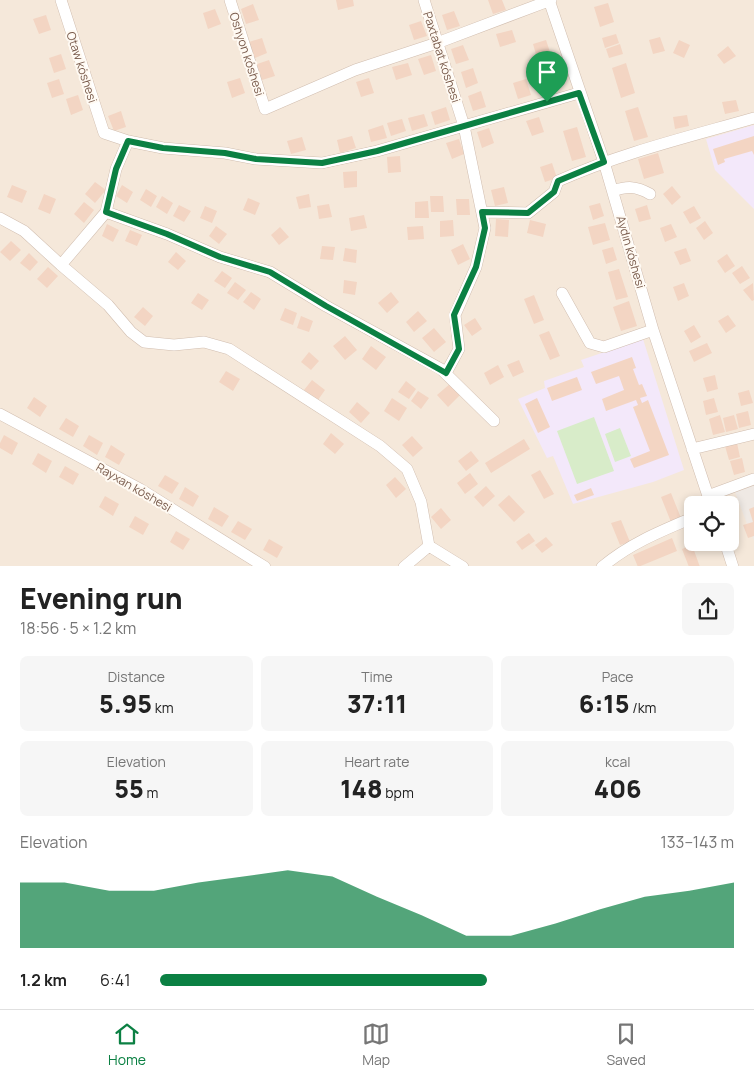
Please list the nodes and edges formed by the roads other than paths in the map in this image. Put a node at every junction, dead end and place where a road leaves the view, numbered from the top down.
1 (60, 0) edge
2 (230, 0) edge
3 (424, 0) edge
4 (550, 0) edge
5 (437, 42) junction
6 (579, 93) junction
7 (754, 118) edge
8 (464, 126) junction
9 (128, 141) junction
10 (604, 162) junction
11 (612, 191) junction
12 (650, 194) dead end
13 (106, 212) junction
14 (482, 212) junction
15 (0, 218) edge
16 (61, 265) junction
17 (562, 293) dead end
18 (653, 330) junction
19 (446, 373) junction
20 (0, 414) edge
21 (494, 421) dead end
22 (754, 434) edge
23 (692, 449) junction
24 (754, 479) edge
25 (708, 496) edge
26 (718, 496) edge
27 (684, 521) edge
28 (429, 546) junction
29 (728, 551) edge
30 (265, 566) edge
31 (404, 566) edge
32 (463, 566) edge
33 (602, 566) edge
34 (733, 566) edge

1 - 9 street, Otaw kóshesi
2 - 5 street, Oshyon kóshesi
3 - 5 street, Paxtabat kóshesi
4 - 5 street
4 - 6 street, Aydın kóshesi
5 - 8 street, Paxtabat kóshesi
6 - 8 street
6 - 10 street, Aydın kóshesi
7 - 10 street
8 - 9 street
8 - 14 street, Paxtabat kóshesi
9 - 13 street
10 - 11 street, Aydın kóshesi
10 - 14 street
11 - 12 street
11 - 18 street, Aydın kóshesi
13 - 16 street
13 - 19 street
14 - 19 street, Paxtabat kóshesi
15 - 16 street
16 - 28 street
17 - 18 street
18 - 23 street, Aydın kóshesi
19 - 21 street
20 - 30 street, Rayxan kóshesi
22 - 23 street
23 - 25 street, Aydın kóshesi
24 - 26 street
27 - 33 street
28 - 31 street
28 - 32 street
29 - 34 street

